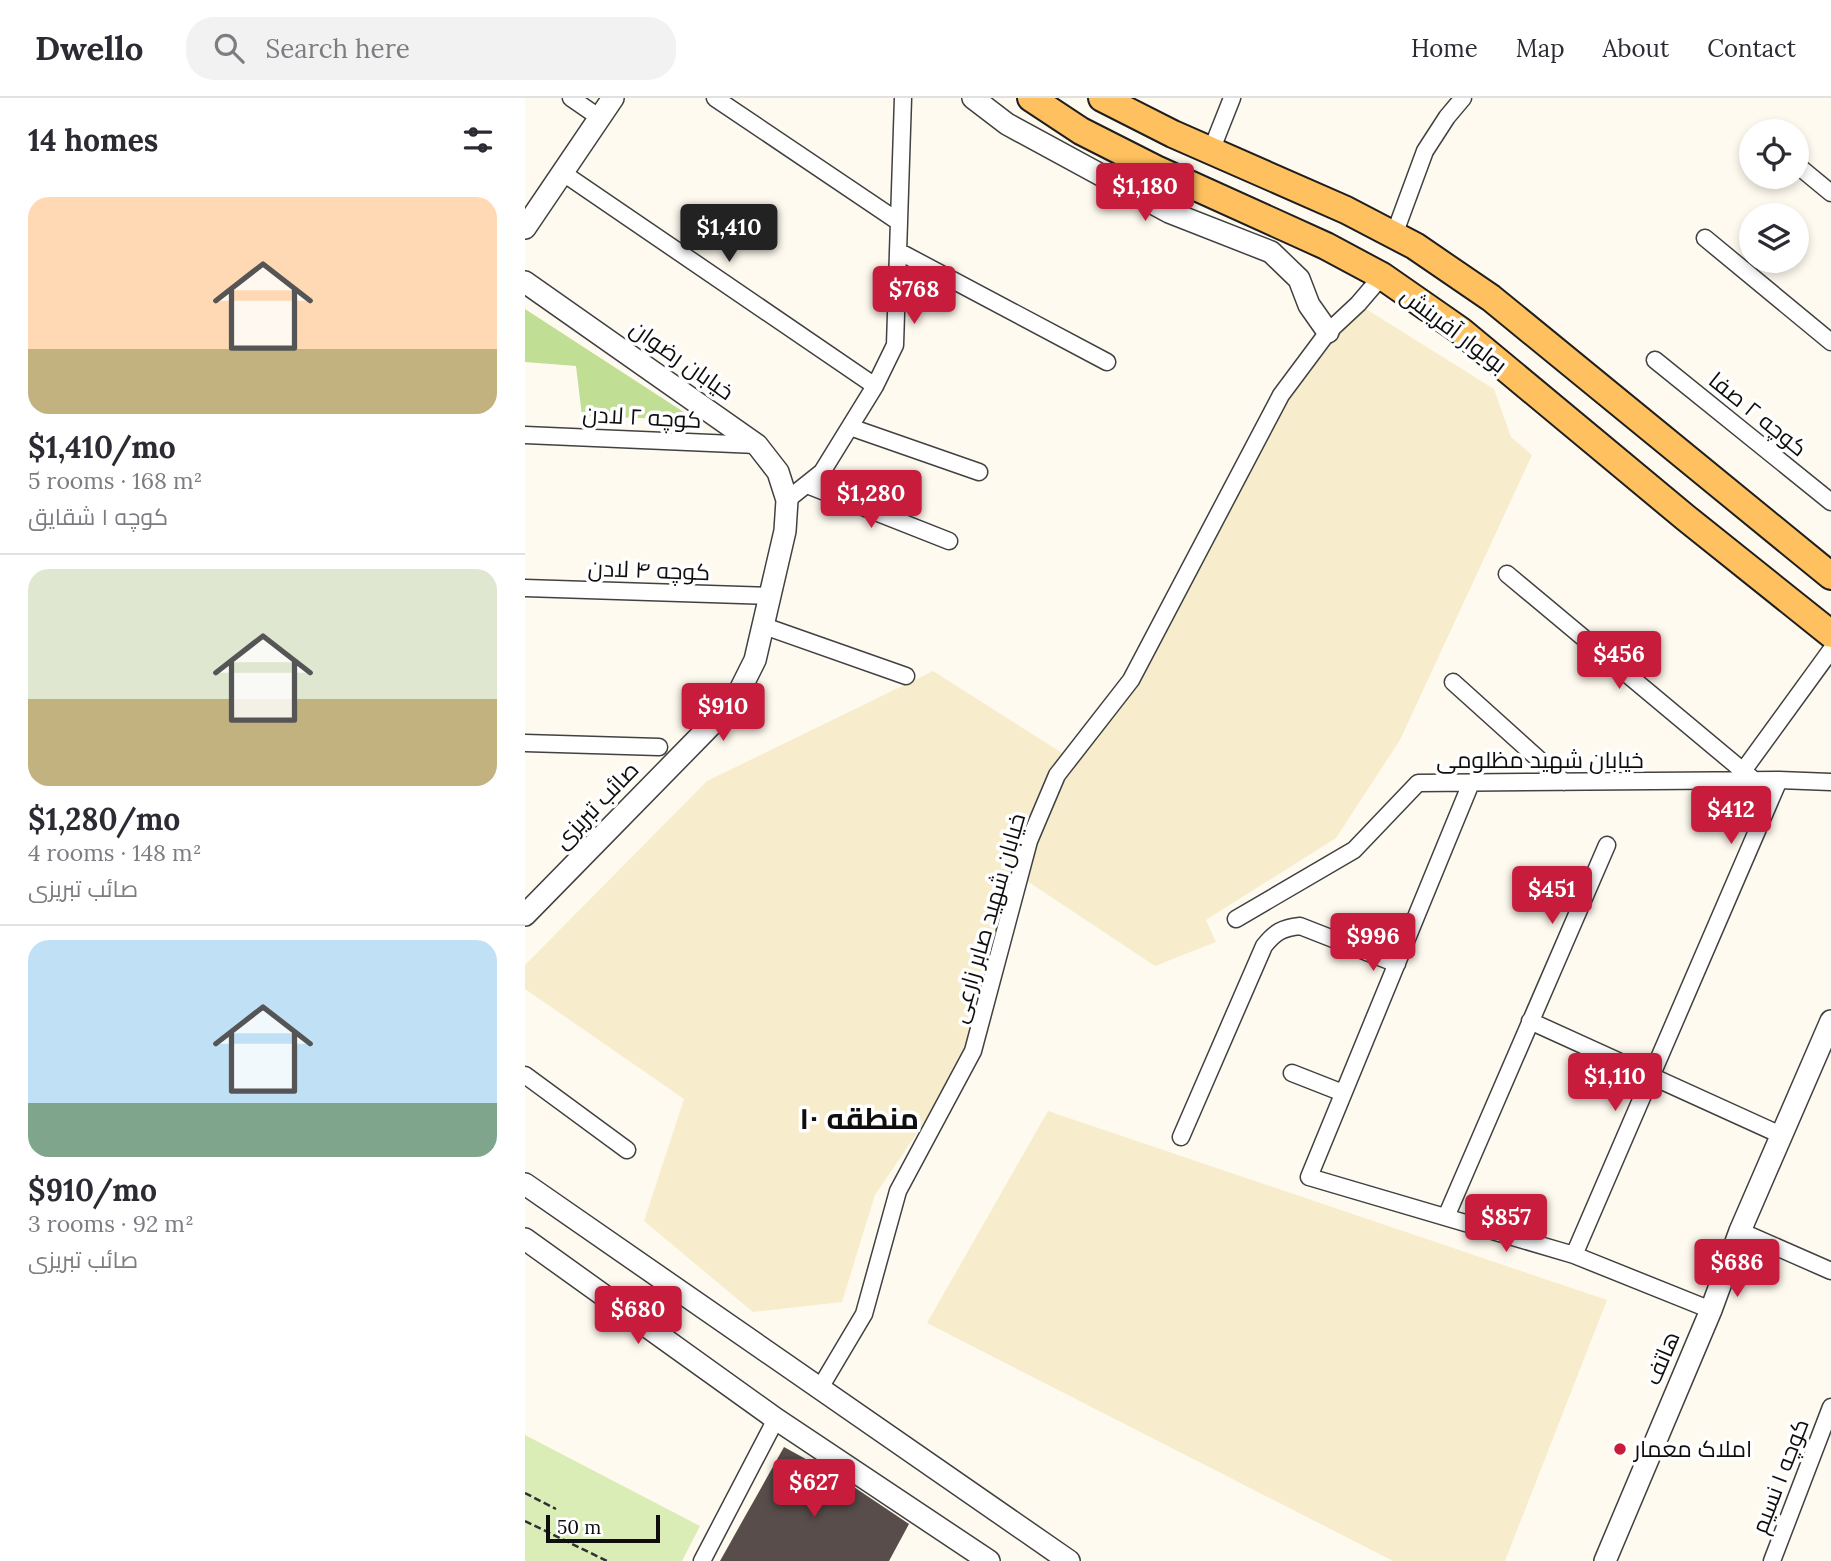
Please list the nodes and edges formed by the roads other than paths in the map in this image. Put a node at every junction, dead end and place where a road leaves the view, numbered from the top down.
1 (571, 98) edge
2 (613, 98) edge
3 (715, 98) edge
4 (904, 98) edge
5 (973, 98) edge
6 (1031, 98) edge
7 (1232, 98) edge
8 (1463, 98) edge
9 (1104, 99) edge
10 (600, 118) junction
11 (1211, 151) junction
12 (563, 173) junction
13 (1809, 175) edge
14 (1831, 194) edge
15 (899, 222) junction
16 (525, 228) edge
17 (1394, 235) junction
18 (1705, 238) dead end
19 (898, 251) junction
20 (1382, 276) junction
21 (525, 282) edge
22 (1328, 332) junction
23 (1831, 342) edge
24 (1655, 360) dead end
25 (1107, 362) dead end
26 (875, 386) junction
27 (850, 428) junction
28 (525, 435) edge
29 (757, 445) junction
30 (979, 472) dead end
31 (807, 485) junction
32 (787, 500) junction
33 (1831, 502) edge
34 (949, 541) dead end
35 (1507, 574) dead end
36 (1831, 576) edge
37 (525, 588) edge
38 (771, 597) junction
39 (764, 626) junction
40 (1831, 634) edge
41 (1831, 650) edge
42 (906, 676) dead end
43 (1453, 682) dead end
44 (525, 743) edge
45 (659, 747) dead end
46 (1749, 776) junction
47 (1779, 780) junction
48 (1564, 782) junction
49 (1831, 782) edge
50 (1471, 783) junction
51 (1607, 845) dead end
52 (525, 915) edge
53 (1236, 919) dead end
54 (1397, 964) junction
55 (1530, 1021) junction
56 (1831, 1021) edge
57 (1292, 1073) dead end
58 (525, 1075) edge
59 (1651, 1075) junction
60 (1343, 1093) junction
61 (1783, 1136) junction
62 (1181, 1137) dead end
63 (627, 1150) dead end
64 (525, 1184) edge
65 (1446, 1217) junction
66 (1740, 1231) junction
67 (525, 1239) edge
68 (1574, 1255) junction
69 (1831, 1271) edge
70 (1711, 1310) junction
71 (820, 1388) junction
72 (1831, 1407) edge
73 (776, 1419) junction
74 (702, 1561) edge
75 (989, 1561) edge
76 (1069, 1561) edge
77 (1605, 1561) edge
78 (1772, 1561) edge

1 - 10 street
2 - 10 street
3 - 15 street
4 - 15 street
5 - 22 street
6 - 20 main road, بولوار آفرینش
7 - 11 street
8 - 17 street
9 - 11 main road, بولوار آفرینش
10 - 12 street
11 - 17 main road, بولوار آفرینش
12 - 16 street
12 - 26 street
13 - 14 street
15 - 19 street
17 - 36 main road, بولوار آفرینش
18 - 23 street
19 - 25 street
19 - 26 street
20 - 22 street, خیابان شهید صابر زارعی
20 - 40 main road, بولوار آفرینش
21 - 29 street, خیابان رضوان
22 - 71 street, خیابان شهید صابر زارعی
24 - 33 street, کوچه ۲ صفا
26 - 27 street
27 - 30 street
27 - 31 street
28 - 29 street, کوچه ۲ لادن
29 - 32 street, خیابان رضوان
31 - 32 street
31 - 34 street
32 - 38 street, صائب تبریزی
35 - 46 street
37 - 38 street, کوچه ۴ لادن
38 - 39 street, صائب تبریزی
39 - 42 street
39 - 52 street, صائب تبریزی
41 - 46 street
43 - 48 street
44 - 45 street
46 - 47 street, خیابان شهید مظلومی
46 - 48 street, خیابان شهید مظلومی
47 - 49 street, خیابان شهید مظلومی
47 - 59 street
48 - 50 street, خیابان شهید مظلومی
50 - 53 street, خیابان شهید مظلومی
50 - 54 street
51 - 55 street
54 - 60 street
54 - 62 street
55 - 59 street
55 - 65 street
56 - 61 street, هاتف
57 - 60 street
58 - 63 street
59 - 61 street
59 - 68 street
60 - 65 street
61 - 66 street, هاتف
64 - 71 street
65 - 68 street
66 - 69 street
66 - 70 street, هاتف
67 - 73 street
68 - 70 street
70 - 77 street, هاتف
71 - 76 street
72 - 78 street, کوچه ۱ نسیم
73 - 74 street
73 - 75 street

